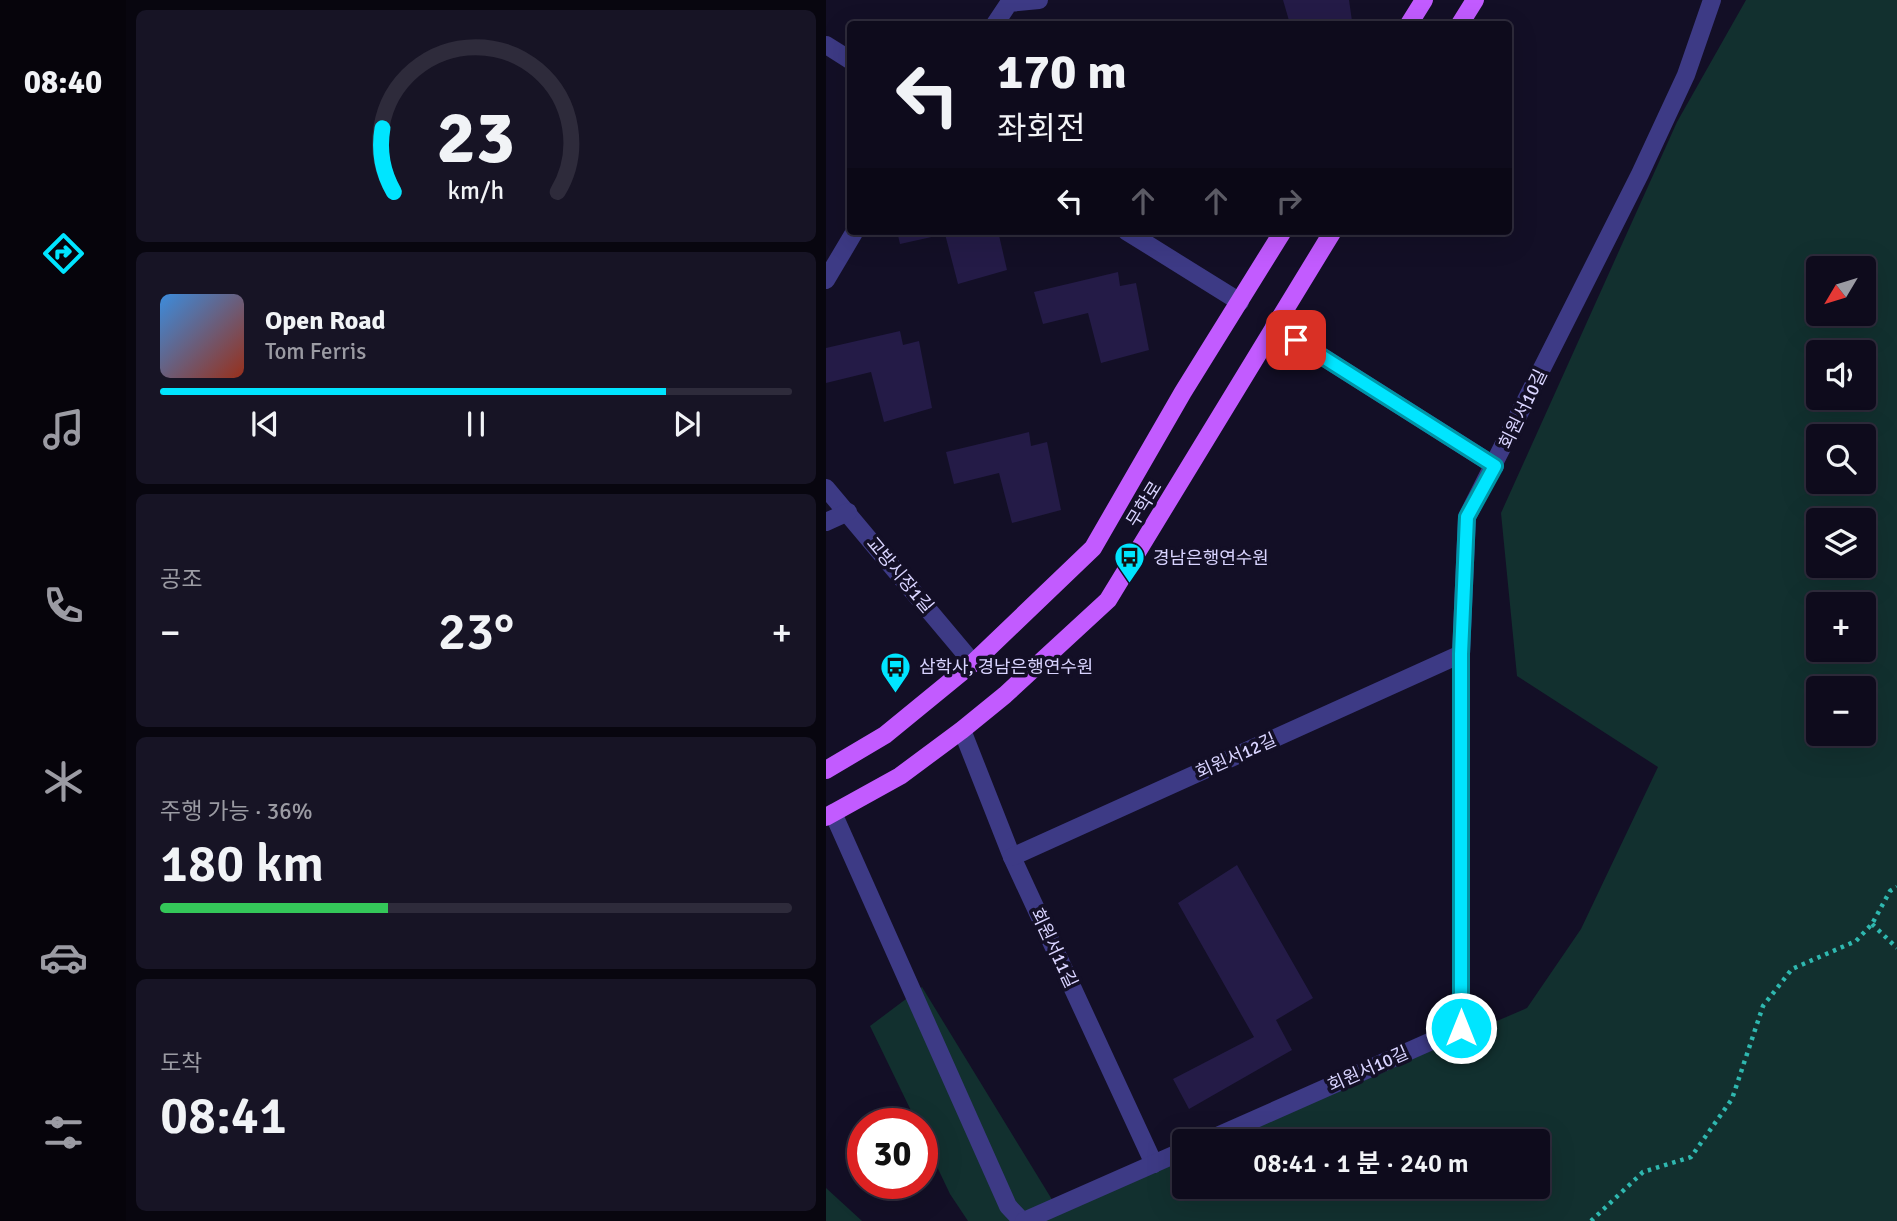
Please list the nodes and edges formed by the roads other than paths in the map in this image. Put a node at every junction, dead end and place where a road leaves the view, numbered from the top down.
1 (1039, 0) edge
2 (1424, 0) edge
3 (1475, 0) edge
4 (1712, 0) edge
5 (997, 21) edge
6 (1411, 21) edge
7 (1462, 21) edge
8 (826, 45) edge
9 (847, 58) edge
10 (853, 235) edge
11 (1132, 235) edge
12 (1281, 235) edge
13 (1331, 235) edge
14 (826, 280) edge
15 (1240, 302) junction
16 (1274, 327) junction
17 (1495, 466) junction
18 (826, 488) edge
19 (848, 512) junction
20 (826, 522) edge
21 (1461, 654) junction
22 (973, 663) junction
23 (962, 730) junction
24 (826, 770) edge
25 (830, 815) edge
26 (1012, 857) junction
27 (1233, 1129) edge
28 (1172, 1156) edge
29 (1154, 1164) junction
30 (1023, 1221) edge

1 - 5 street
2 - 6 main road
3 - 7 main road
4 - 17 street, 회원서10길
8 - 9 street
10 - 14 street
11 - 15 street
12 - 15 main road, 무학로
13 - 16 main road, 무학로
15 - 22 main road, 무학로
16 - 17 street
16 - 23 main road, 무학로
17 - 21 street, 회원서10길
18 - 19 street, 교방시장1길
19 - 20 street
19 - 22 street, 교방시장1길
21 - 26 street, 회원서12길
21 - 27 street, 회원서10길
22 - 24 main road, 무학로
23 - 25 main road, 무학로
23 - 26 street, 회원서11길
25 - 30 street
26 - 29 street, 회원서11길
28 - 29 street
29 - 30 street

